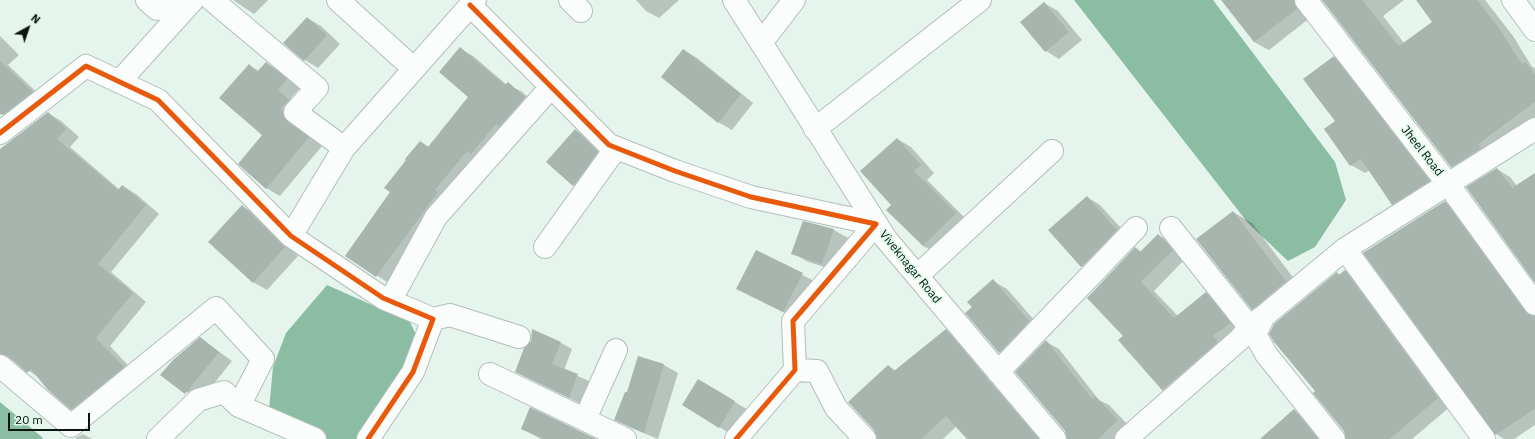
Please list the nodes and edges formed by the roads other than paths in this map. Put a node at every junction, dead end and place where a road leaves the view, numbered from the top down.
1 (147, 0) edge
2 (179, 0) edge
3 (193, 0) edge
4 (212, 0) edge
5 (338, 0) edge
6 (734, 0) edge
7 (794, 0) edge
8 (980, 0) edge
9 (1306, 0) edge
10 (1513, 0) edge
11 (473, 3) edge
12 (1535, 30) edge
13 (761, 43) junction
14 (414, 69) junction
15 (119, 82) junction
16 (551, 87) junction
17 (2, 128) edge
18 (815, 129) junction
19 (1535, 129) edge
20 (344, 148) junction
21 (616, 148) junction
22 (1052, 151) dead end
23 (1448, 184) junction
24 (876, 224) junction
25 (1136, 228) dead end
26 (1171, 228) dead end
27 (291, 236) junction
28 (545, 248) dead end
29 (1345, 249) junction
30 (917, 276) junction
31 (390, 301) junction
32 (1535, 304) edge
33 (433, 319) junction
34 (1256, 326) junction
35 (519, 337) dead end
36 (616, 350) dead end
37 (0, 366) edge
38 (795, 370) junction
39 (998, 372) junction
40 (490, 374) dead end
41 (240, 406) junction
42 (585, 420) junction
43 (616, 437) edge
44 (158, 439) edge
45 (315, 439) edge
46 (368, 439) edge
47 (736, 439) edge
48 (865, 439) edge
49 (1055, 439) edge
50 (1126, 439) edge
51 (1334, 439) edge
52 (1484, 439) edge

1 - 2 street
3 - 15 street
4 - 20 street
5 - 14 street
6 - 13 street, Viveknagar Road
7 - 13 street
8 - 18 street
9 - 23 street, Jheel Road
10 - 12 street
11 - 14 street
11 - 16 street
13 - 18 street, Viveknagar Road
14 - 20 street
15 - 17 street
15 - 27 street
16 - 21 street
16 - 31 street
18 - 24 street, Viveknagar Road
19 - 23 street
20 - 27 street
21 - 24 street
21 - 28 street
22 - 30 street
23 - 29 street
23 - 32 street, Jheel Road
24 - 30 street, Viveknagar Road
24 - 38 street
25 - 39 street
26 - 34 street
27 - 31 street
29 - 34 street
29 - 52 street
30 - 39 street, Viveknagar Road
31 - 33 street
33 - 35 street
33 - 46 street
34 - 50 street
34 - 51 street
36 - 42 street
37 - 41 street
38 - 47 street
38 - 48 street
39 - 49 street, Viveknagar Road
40 - 42 street
41 - 44 street
41 - 45 street
42 - 43 street

